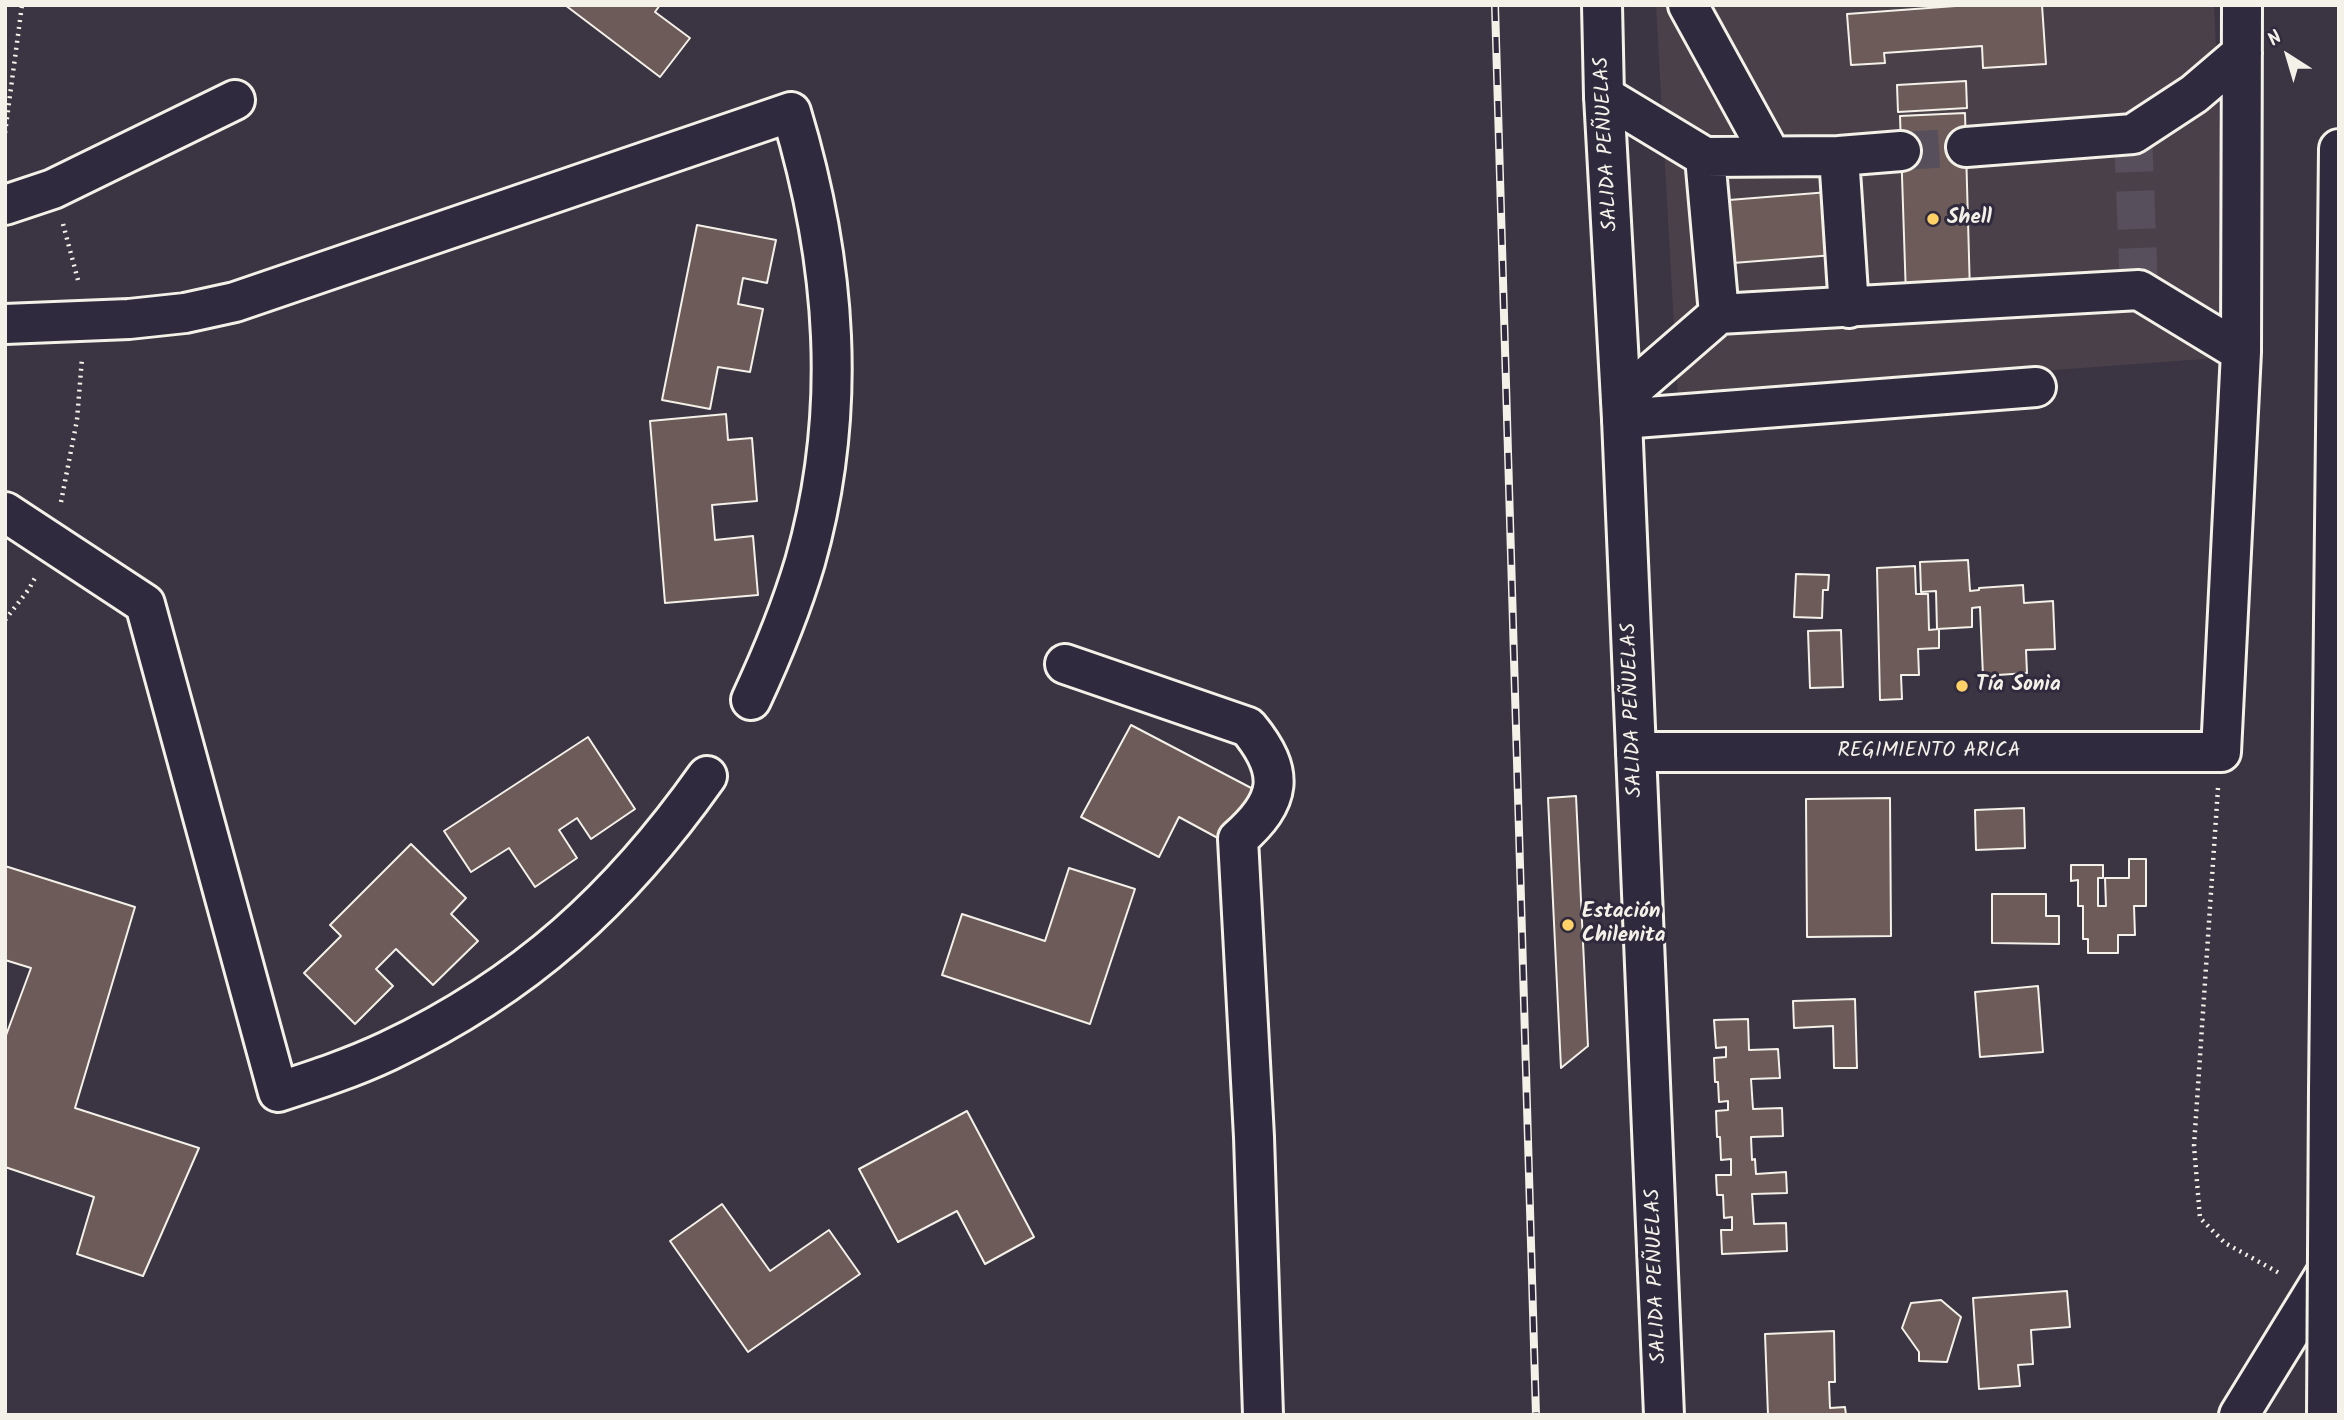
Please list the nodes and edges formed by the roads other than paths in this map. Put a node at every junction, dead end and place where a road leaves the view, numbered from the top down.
1 (1603, 5) edge
2 (1688, 5) edge
3 (2242, 5) edge
4 (2242, 53) junction
5 (1604, 96) junction
6 (235, 100) dead end
7 (1966, 146) tunnel mouth
8 (2339, 149) edge
9 (1901, 151) tunnel mouth
10 (1772, 156) junction
11 (1839, 156) junction
12 (1705, 157) junction
13 (5, 205) edge
14 (1849, 307) junction
15 (1719, 314) junction
16 (5, 324) edge
17 (2241, 352) junction
18 (2036, 387) dead end
19 (1622, 409) junction
20 (5, 512) edge
21 (1065, 664) dead end
22 (751, 700) dead end
23 (1636, 752) junction
24 (707, 776) dead end
25 (2339, 1252) edge
26 (2339, 1391) edge
27 (1263, 1415) edge
28 (1664, 1415) edge
29 (2239, 1415) edge
30 (2326, 1415) edge

1 - 5 main road, SALIDA PEÑUELAS
2 - 10 main road
3 - 4 main road
4 - 7 main road
4 - 17 main road
5 - 12 main road
5 - 19 main road, SALIDA PEÑUELAS
6 - 13 main road
8 - 30 main road, bridge
9 - 11 main road
10 - 11 main road
10 - 12 main road
11 - 14 main road
12 - 15 main road
14 - 15 main road
14 - 17 main road
15 - 19 main road
16 - 22 main road
17 - 23 main road, REGIMIENTO ARICA
18 - 19 main road
19 - 23 main road, SALIDA PEÑUELAS
20 - 24 main road
21 - 27 main road
23 - 28 main road, SALIDA PEÑUELAS
25 - 29 main road
26 - 30 main road

